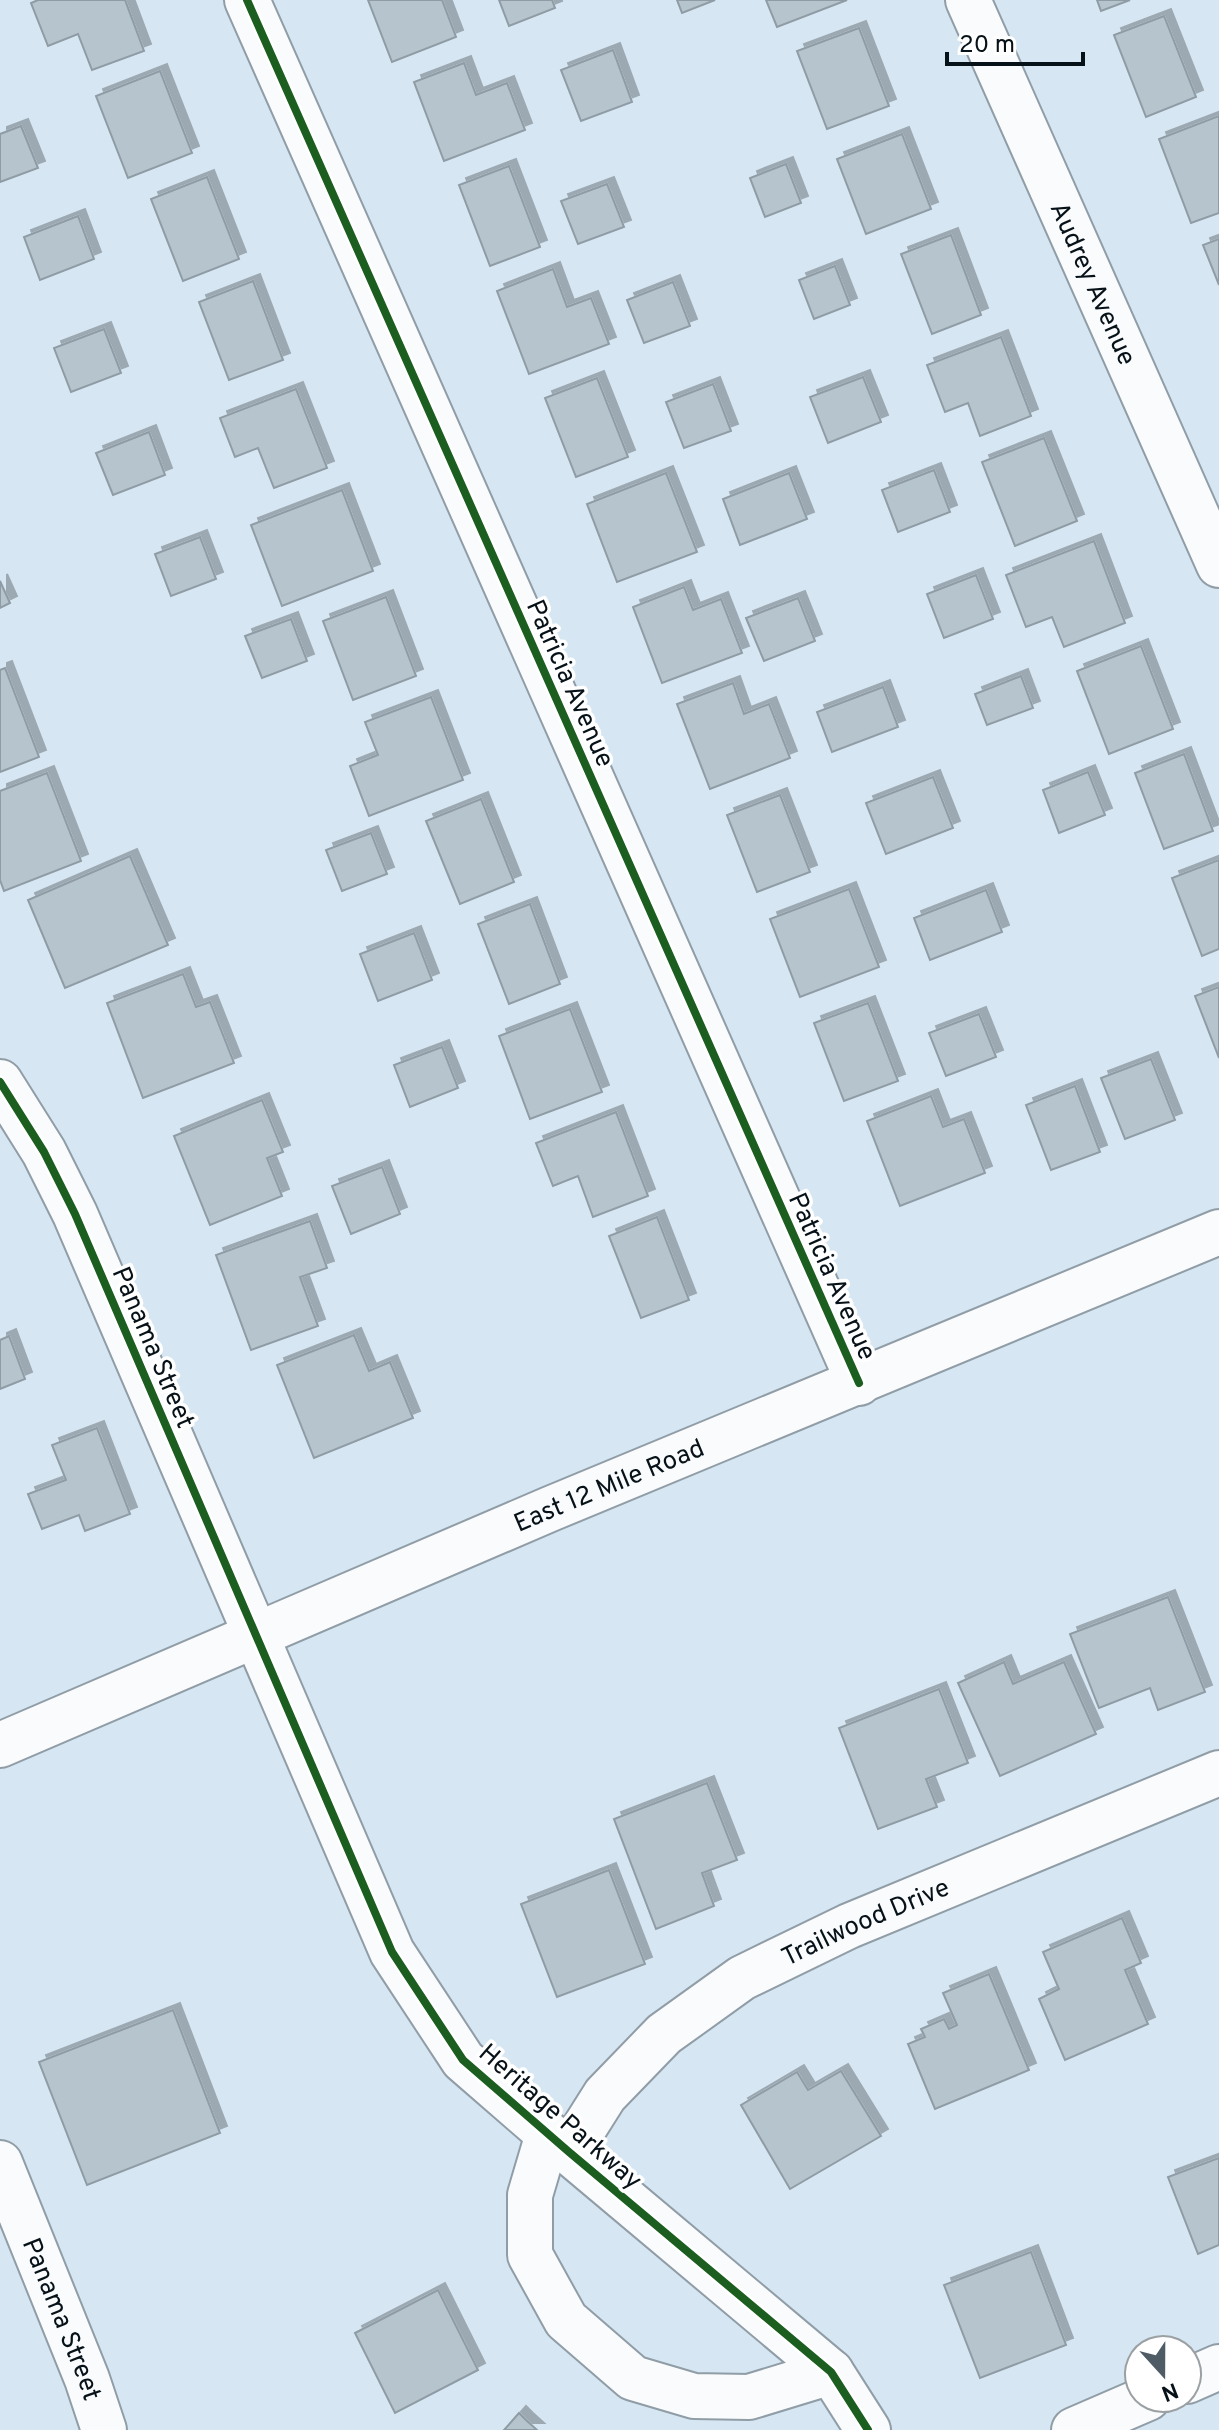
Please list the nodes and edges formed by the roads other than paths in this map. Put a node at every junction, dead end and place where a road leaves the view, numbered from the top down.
1 (247, 0) edge
2 (968, 0) edge
3 (1219, 565) edge
4 (0, 1082) edge
5 (1219, 1232) edge
6 (859, 1383) junction
7 (256, 1635) junction
8 (0, 1745) edge
9 (1219, 1773) edge
10 (558, 2143) junction
11 (0, 2163) edge
12 (831, 2372) junction
13 (1123, 2409) edge
14 (104, 2430) edge
15 (868, 2430) edge
16 (1074, 2430) edge

1 - 6 street, Patricia Avenue
2 - 3 street, Audrey Avenue
4 - 7 street, Panama Street
5 - 6 street, East 12 Mile Road
6 - 7 street, East 12 Mile Road
7 - 8 street, East 12 Mile Road
7 - 10 street, Heritage Parkway
9 - 10 street, Trailwood Drive
10 - 12 street, Heritage Parkway
10 - 12 street, Trailwood Drive
11 - 14 street, Panama Street
12 - 15 street, Heritage Parkway
13 - 16 street

